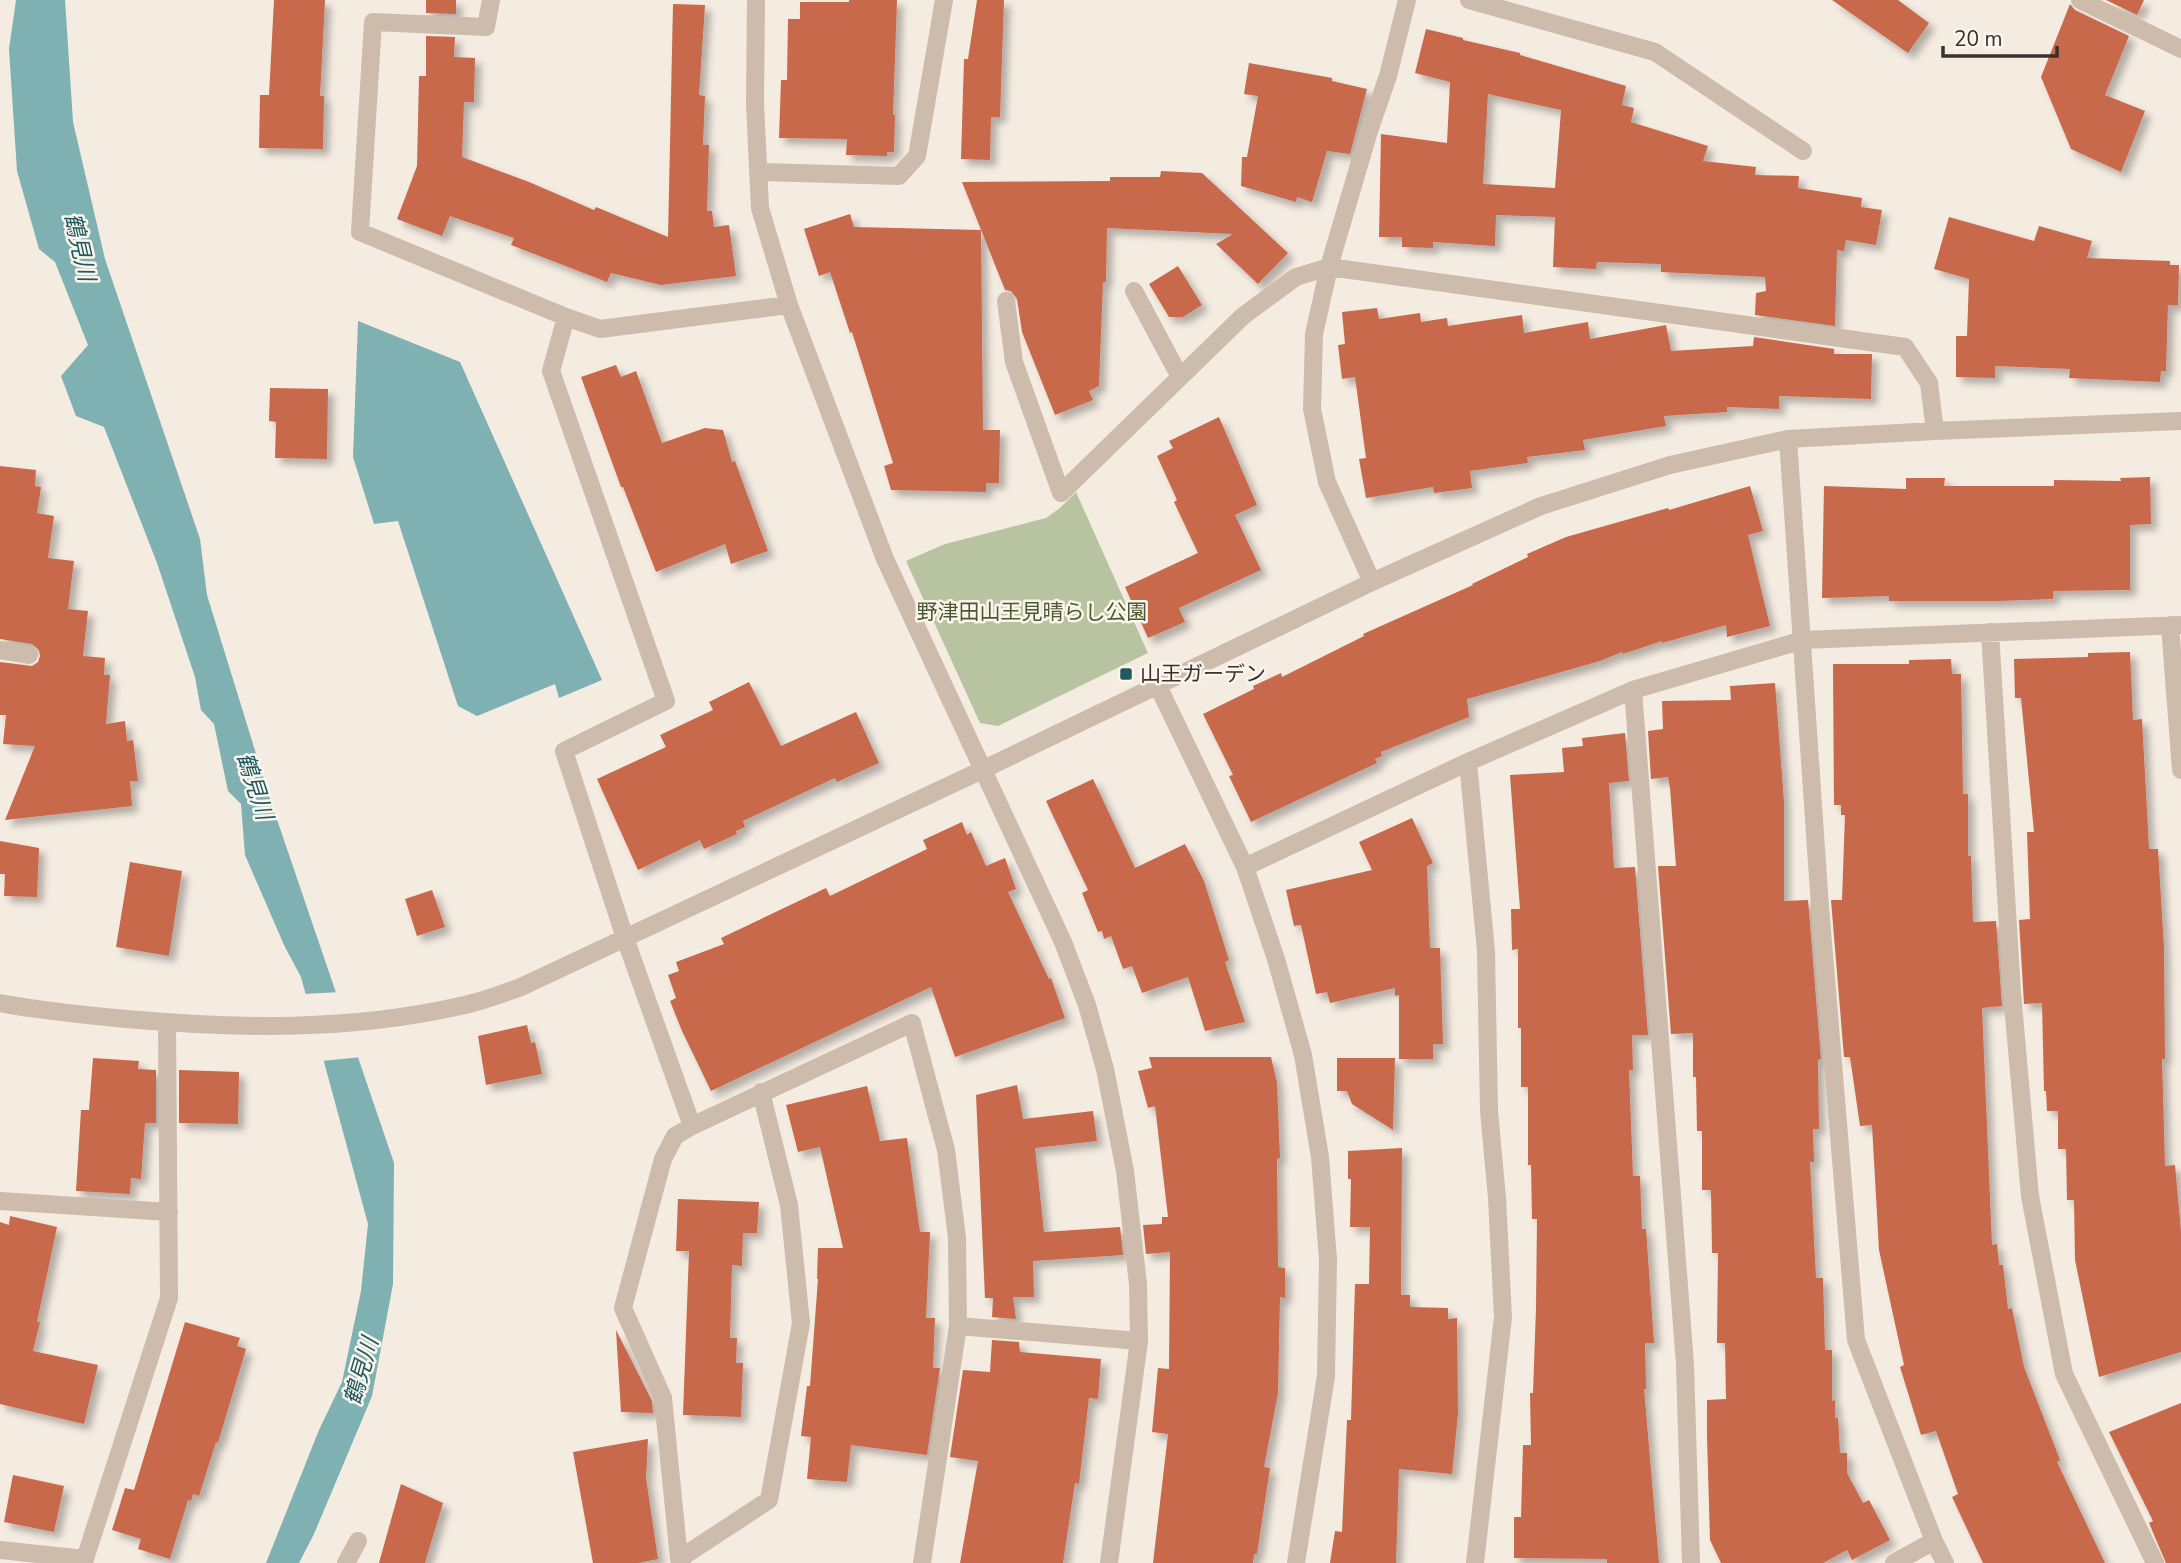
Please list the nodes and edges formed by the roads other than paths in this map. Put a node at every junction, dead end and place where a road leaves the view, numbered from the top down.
1 (491, 0) edge
2 (756, 0) edge
3 (944, 0) edge
4 (1407, 0) edge
5 (1469, 0) edge
6 (2080, 0) edge
7 (2181, 49) edge
8 (1803, 151) dead end
9 (758, 172) junction
10 (1329, 267) junction
11 (1134, 292) dead end
12 (1006, 301) dead end
13 (789, 305) junction
14 (566, 317) junction
15 (1180, 377) junction
16 (2181, 421) edge
17 (1935, 430) junction
18 (1788, 439) junction
19 (1372, 582) junction
20 (2176, 625) edge
21 (1990, 632) junction
22 (1803, 640) junction
23 (0, 650) edge
24 (29, 655) dead end
25 (1158, 686) junction
26 (1633, 690) junction
27 (1468, 762) junction
28 (982, 770) junction
29 (2181, 770) edge
30 (1245, 867) junction
31 (625, 938) junction
32 (0, 1003) edge
33 (167, 1022) junction
34 (761, 1092) junction
35 (692, 1126) junction
36 (0, 1201) edge
37 (169, 1212) junction
38 (958, 1326) junction
39 (1139, 1340) junction
40 (358, 1541) dead end
41 (1934, 1541) junction
42 (0, 1550) edge
43 (680, 1561) edge
44 (346, 1563) edge
45 (922, 1563) edge
46 (1109, 1563) edge
47 (1296, 1563) edge
48 (1475, 1563) edge
49 (1691, 1563) edge
50 (1894, 1563) edge
51 (1945, 1563) edge
52 (2155, 1563) edge

1 - 14 street
2 - 9 street
3 - 9 street
4 - 10 street
5 - 8 street
6 - 7 street
9 - 13 street
10 - 15 street
10 - 17 street
10 - 19 street
11 - 15 street
12 - 15 street
13 - 14 street
13 - 28 street
14 - 31 street
16 - 17 street
17 - 18 street
18 - 19 street
18 - 22 street
19 - 25 street
20 - 21 street
20 - 29 street
21 - 22 street
21 - 52 street
22 - 26 street
22 - 41 street
23 - 24 street
25 - 28 street
25 - 30 street
26 - 27 street
26 - 49 street
27 - 30 street
27 - 48 street
28 - 31 street
28 - 39 street
30 - 47 street
31 - 33 street
31 - 35 street
32 - 33 street
33 - 37 street
34 - 35 street
34 - 38 street
34 - 43 street
35 - 43 street
36 - 37 street
37 - 42 street
38 - 39 street
38 - 45 street
39 - 46 street
40 - 44 street
41 - 50 street
41 - 51 street

